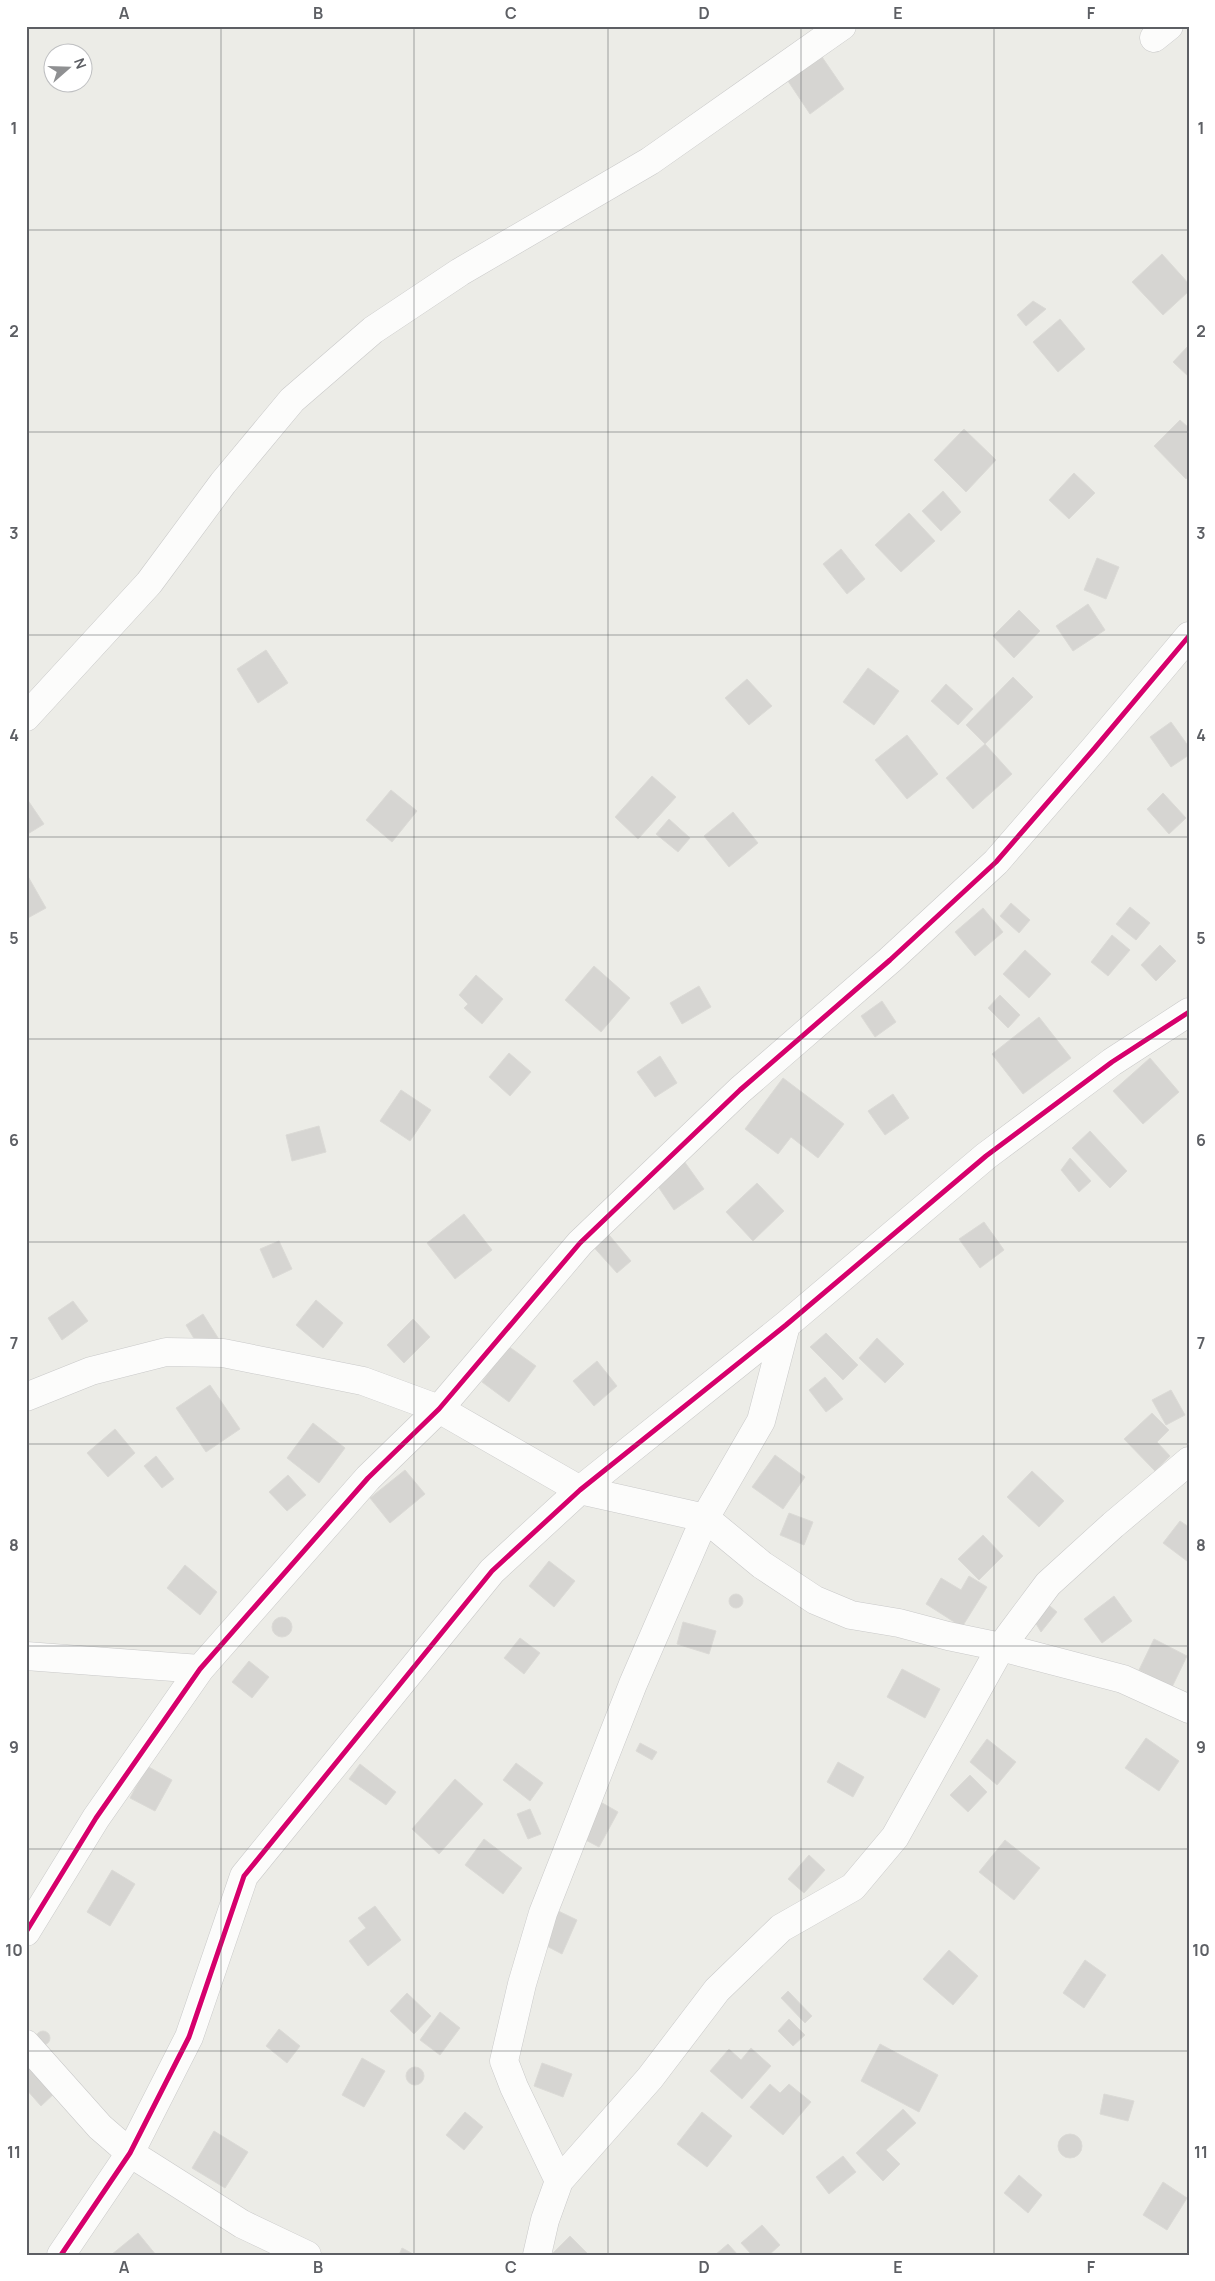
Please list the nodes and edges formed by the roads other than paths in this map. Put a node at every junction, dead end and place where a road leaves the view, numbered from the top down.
1 (842, 26) edge
2 (1189, 636) edge
3 (26, 717) edge
4 (1189, 1012) edge
5 (786, 1325) junction
6 (26, 1398) edge
7 (439, 1409) junction
8 (1189, 1461) edge
9 (580, 1490) junction
10 (705, 1518) junction
11 (1001, 1646) junction
12 (26, 1656) edge
13 (200, 1669) junction
14 (1189, 1709) edge
15 (26, 1932) edge
16 (26, 2044) edge
17 (130, 2153) junction
18 (559, 2181) junction
19 (61, 2255) edge
20 (307, 2255) edge
21 (537, 2255) edge

1 - 3 street
2 - 7 street
4 - 5 street
5 - 9 street
5 - 10 street
6 - 7 street
7 - 9 street
7 - 13 street
8 - 11 street
9 - 10 street
9 - 17 street
10 - 11 street
10 - 18 street
11 - 14 street
11 - 18 street
12 - 13 street
13 - 15 street
16 - 17 street
17 - 19 street
17 - 20 street
18 - 21 street

